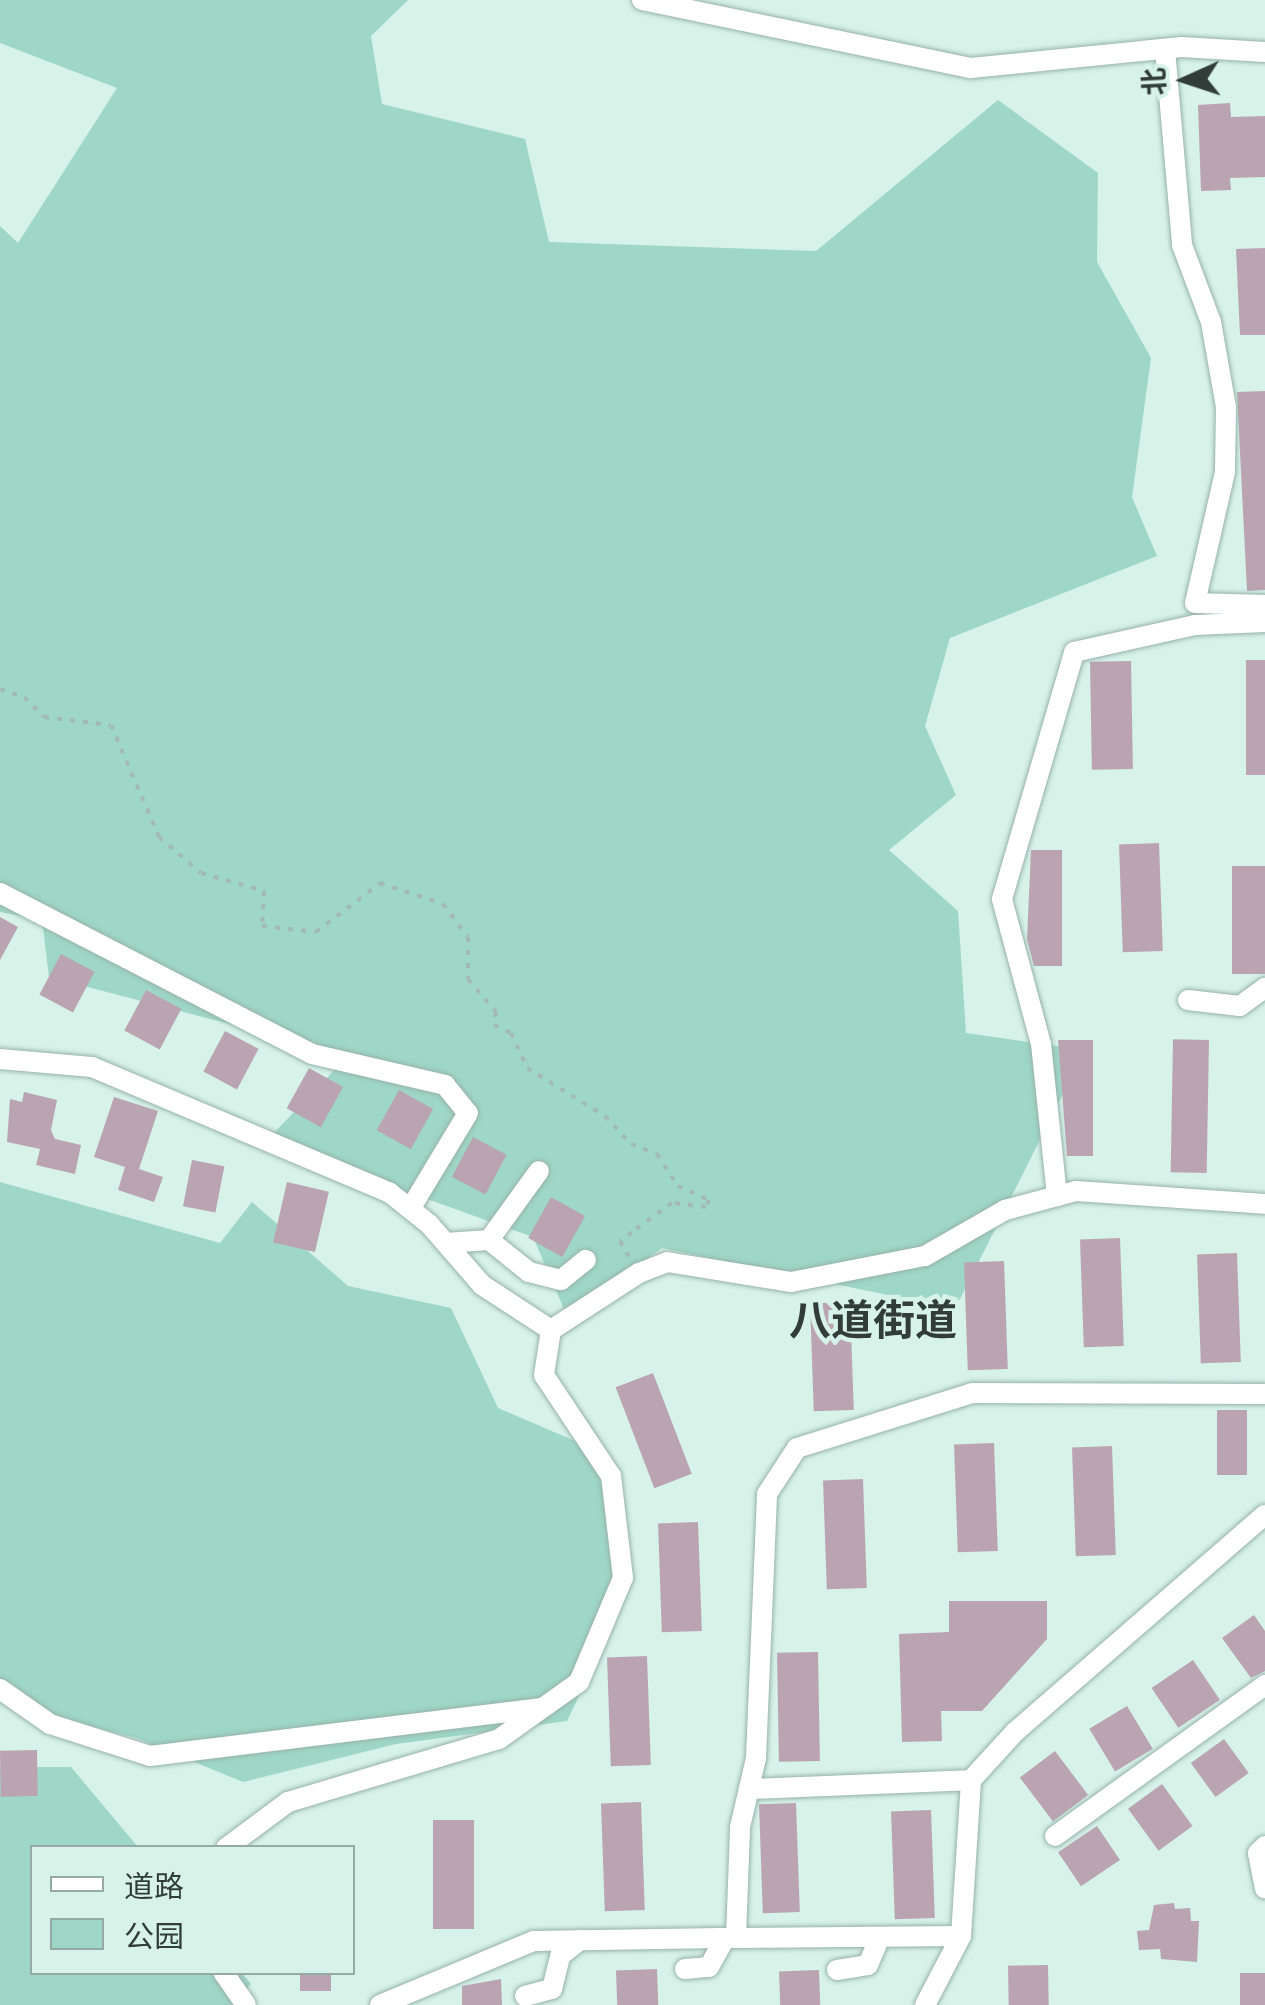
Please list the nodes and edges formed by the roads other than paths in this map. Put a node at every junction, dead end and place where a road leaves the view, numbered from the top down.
1 (642, 0) edge
2 (1165, 49) junction
3 (1265, 52) edge
4 (1265, 605) edge
5 (1265, 622) edge
6 (0, 893) edge
7 (1265, 988) edge
8 (1188, 1000) dead end
9 (0, 1059) edge
10 (539, 1171) dead end
11 (1057, 1196) junction
12 (1265, 1204) edge
13 (410, 1209) junction
14 (489, 1240) junction
15 (446, 1243) junction
16 (586, 1260) dead end
17 (551, 1330) junction
18 (1265, 1394) edge
19 (1265, 1515) edge
20 (1265, 1684) edge
21 (0, 1688) edge
22 (542, 1708) junction
23 (970, 1780) junction
24 (748, 1789) junction
25 (1056, 1836) dead end
26 (230, 1845) edge
27 (1265, 1846) edge
28 (1265, 1888) edge
29 (961, 1936) junction
30 (880, 1937) junction
31 (731, 1938) junction
32 (580, 1940) junction
33 (685, 1969) dead end
34 (837, 1970) dead end
35 (225, 1975) edge
36 (525, 1996) dead end
37 (246, 2005) edge
38 (380, 2005) edge
39 (924, 2005) edge

1 - 2 street
2 - 3 street
2 - 4 street
5 - 11 street
6 - 13 street
7 - 8 street
9 - 13 street
10 - 14 street
11 - 12 street
11 - 17 street
13 - 15 street
14 - 15 street
14 - 16 street
15 - 17 street
17 - 22 street
18 - 24 street
19 - 23 street
20 - 25 street
21 - 22 street
22 - 26 street
23 - 24 street
23 - 29 street
24 - 31 street
27 - 28 street
29 - 30 street
29 - 39 street
30 - 31 street
30 - 34 street
31 - 32 street
31 - 33 street
32 - 36 street
32 - 38 street
35 - 37 street

